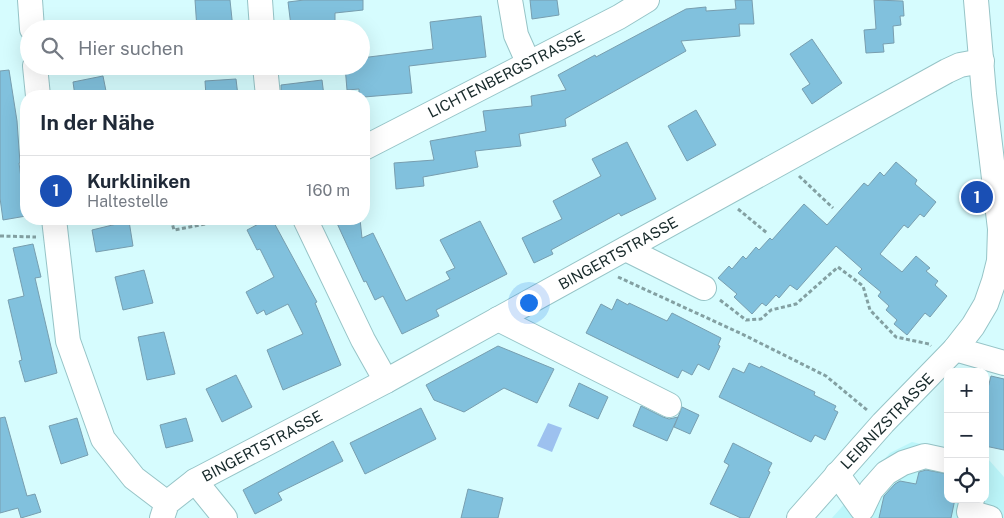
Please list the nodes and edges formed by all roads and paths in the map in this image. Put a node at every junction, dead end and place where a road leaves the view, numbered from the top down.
1 (30, 0) edge
2 (260, 0) edge
3 (510, 0) edge
4 (647, 0) edge
5 (976, 0) edge
6 (31, 20) edge
7 (261, 20) edge
8 (982, 61) junction
9 (528, 62) junction
10 (36, 75) edge
11 (266, 75) edge
12 (37, 90) edge
13 (267, 90) edge
14 (370, 145) edge
15 (784, 162) junction
16 (722, 196) junction
17 (833, 208) dead end
18 (173, 225) edge
19 (200, 225) edge
20 (308, 225) edge
21 (55, 228) edge
22 (767, 233) dead end
23 (0, 236) edge
24 (626, 249) junction
25 (1001, 260) edge
26 (594, 266) junction
27 (704, 288) joint
28 (498, 319) junction
29 (949, 356) junction
30 (1004, 362) edge
31 (386, 381) junction
32 (670, 406) dead end
33 (883, 423) junction
34 (944, 460) edge
35 (837, 474) junction
36 (195, 481) junction
37 (971, 503) edge
38 (165, 511) edge
39 (225, 518) edge
40 (799, 518) edge
41 (990, 518) edge

1 - 6 street
2 - 7 street
3 - 9 street
4 - 9 street, LICHTENBERGSTRASSE
5 - 8 street, LEIBNIZSTRASSE
8 - 15 street, BINGERTSTRASSE
8 - 25 street, LEIBNIZSTRASSE
9 - 14 street, LICHTENBERGSTRASSE
10 - 12 street
11 - 13 street
15 - 16 street, BINGERTSTRASSE
15 - 17 path
16 - 22 path
16 - 24 street, BINGERTSTRASSE
18 - 19 path
20 - 31 street
21 - 23 path
21 - 38 street
24 - 26 street, BINGERTSTRASSE
24 - 27 street
25 - 29 street, LEIBNIZSTRASSE
26 - 28 street, BINGERTSTRASSE
26 - 33 path
27 - 29 path
28 - 31 street, BINGERTSTRASSE
28 - 32 street
29 - 30 street
29 - 33 street, LEIBNIZSTRASSE
31 - 36 street, BINGERTSTRASSE
33 - 35 street, LEIBNIZSTRASSE
34 - 35 street
35 - 40 street, LEIBNIZSTRASSE
36 - 38 street, BINGERTSTRASSE
36 - 39 street
37 - 41 street

